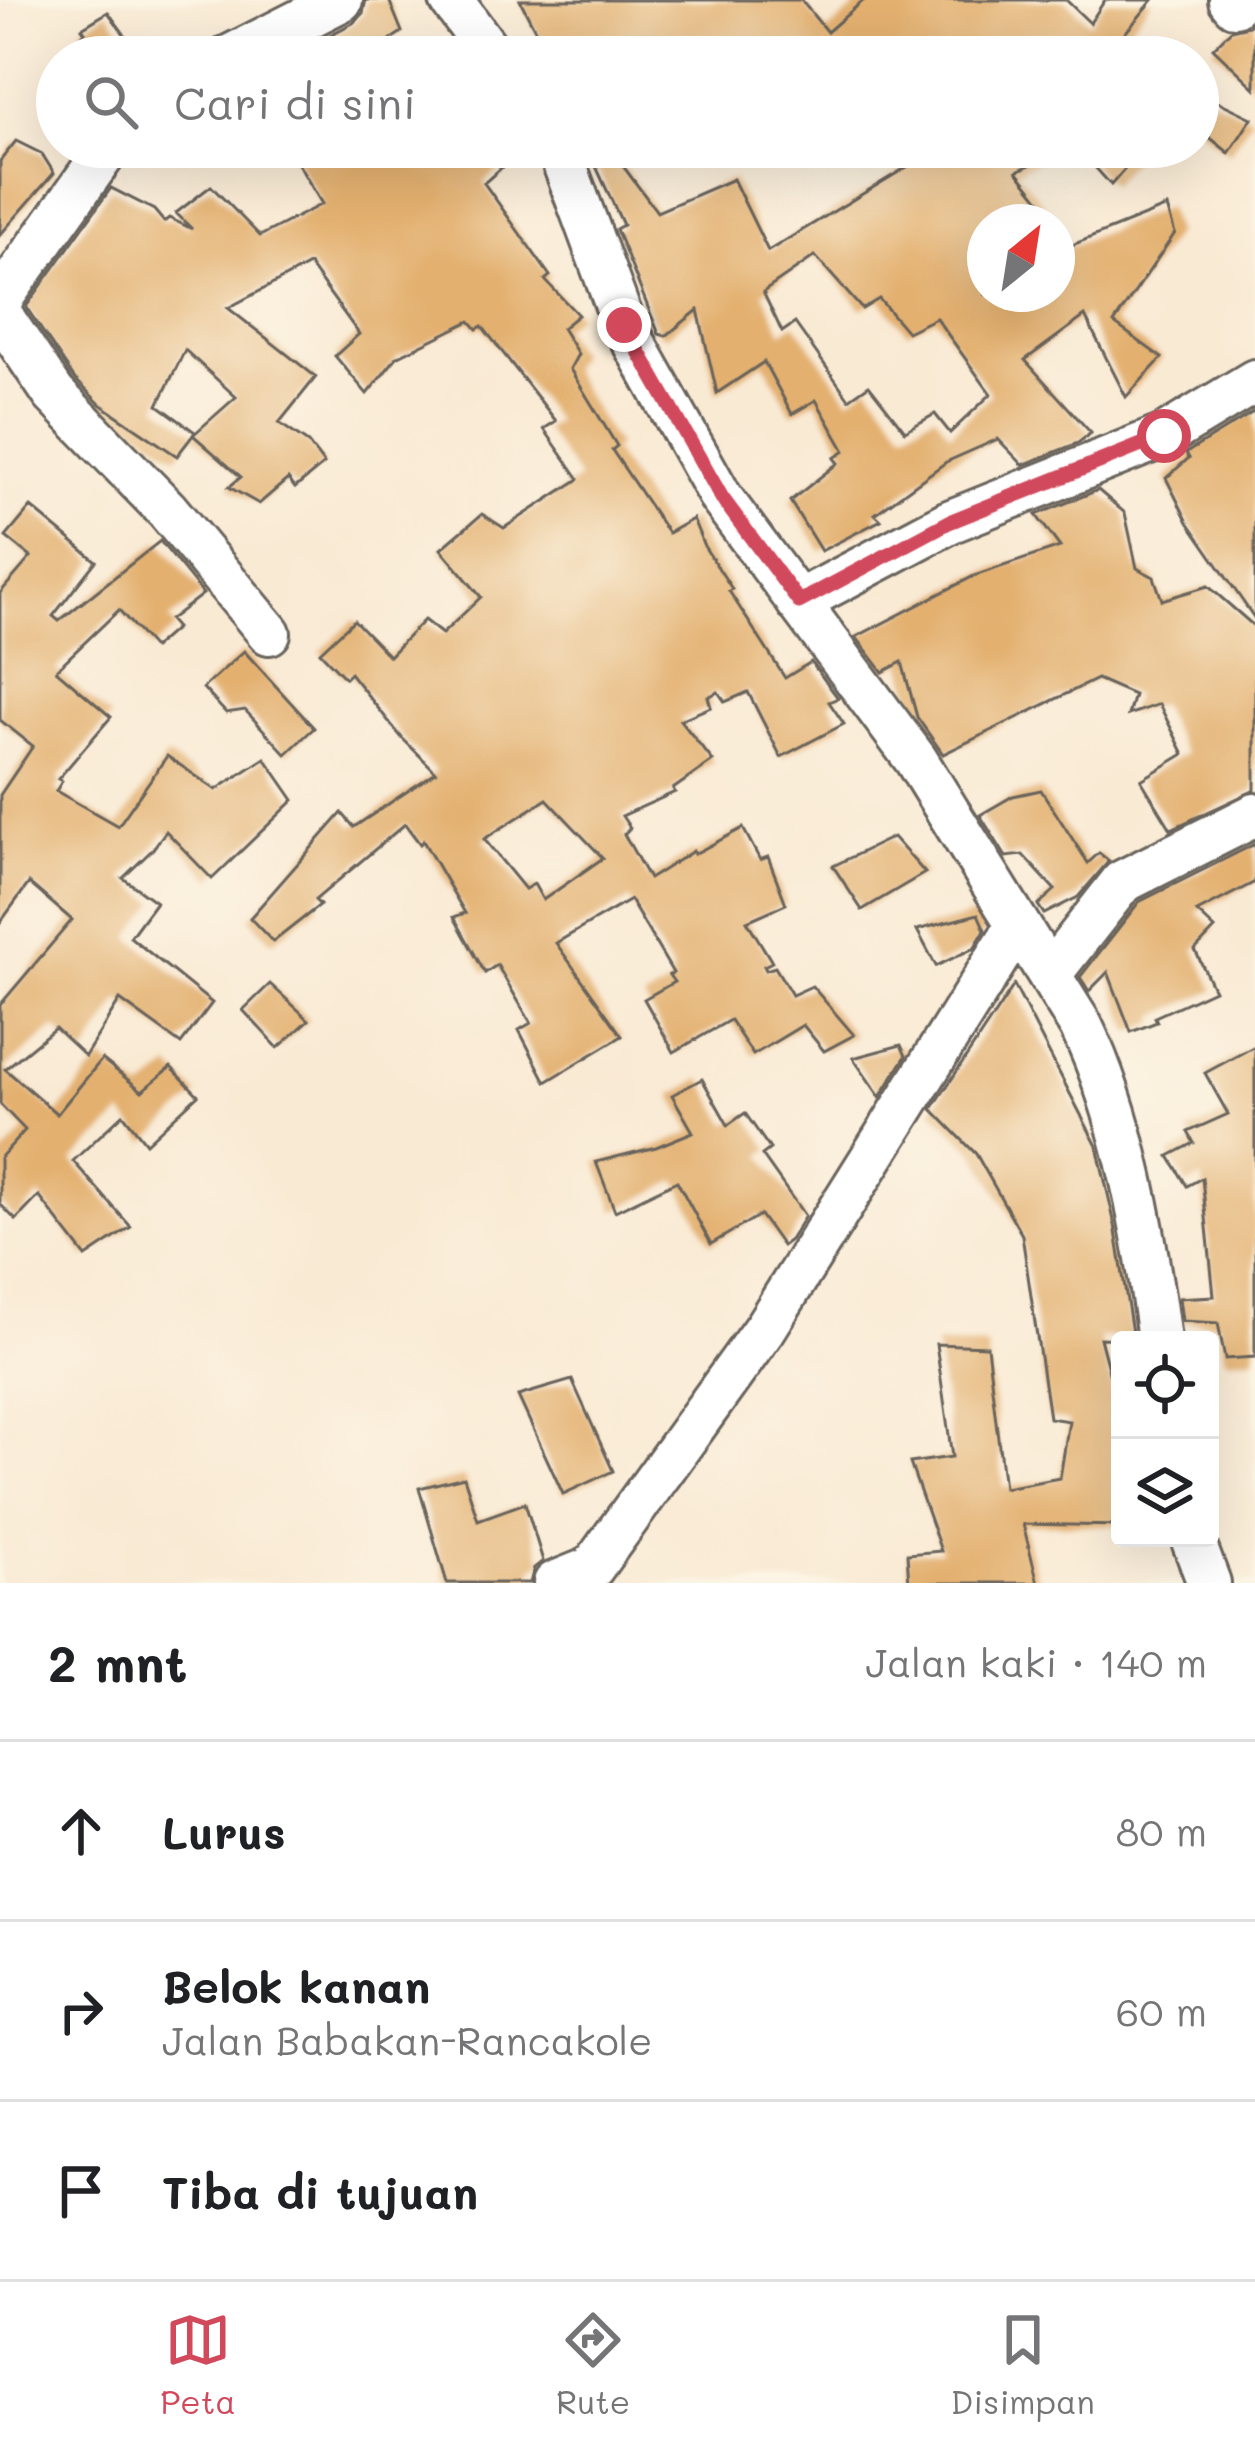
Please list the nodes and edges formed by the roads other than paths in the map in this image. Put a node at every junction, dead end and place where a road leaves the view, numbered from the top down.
1 (341, 0) edge
2 (451, 0) edge
3 (270, 36) edge
4 (478, 36) edge
5 (94, 168) edge
6 (567, 168) edge
7 (0, 300) edge
8 (0, 314) edge
9 (1255, 381) edge
10 (799, 602) junction
11 (269, 633) dead end
12 (1255, 815) edge
13 (1018, 925) junction
14 (1050, 974) junction
15 (1158, 1331) edge
16 (1195, 1547) edge
17 (555, 1583) edge
18 (1209, 1583) edge

1 - 3 street
2 - 4 street
5 - 7 street
6 - 10 street
8 - 11 street
9 - 10 street
10 - 13 street
12 - 14 street
13 - 14 street
13 - 17 street
14 - 15 street
16 - 18 street

